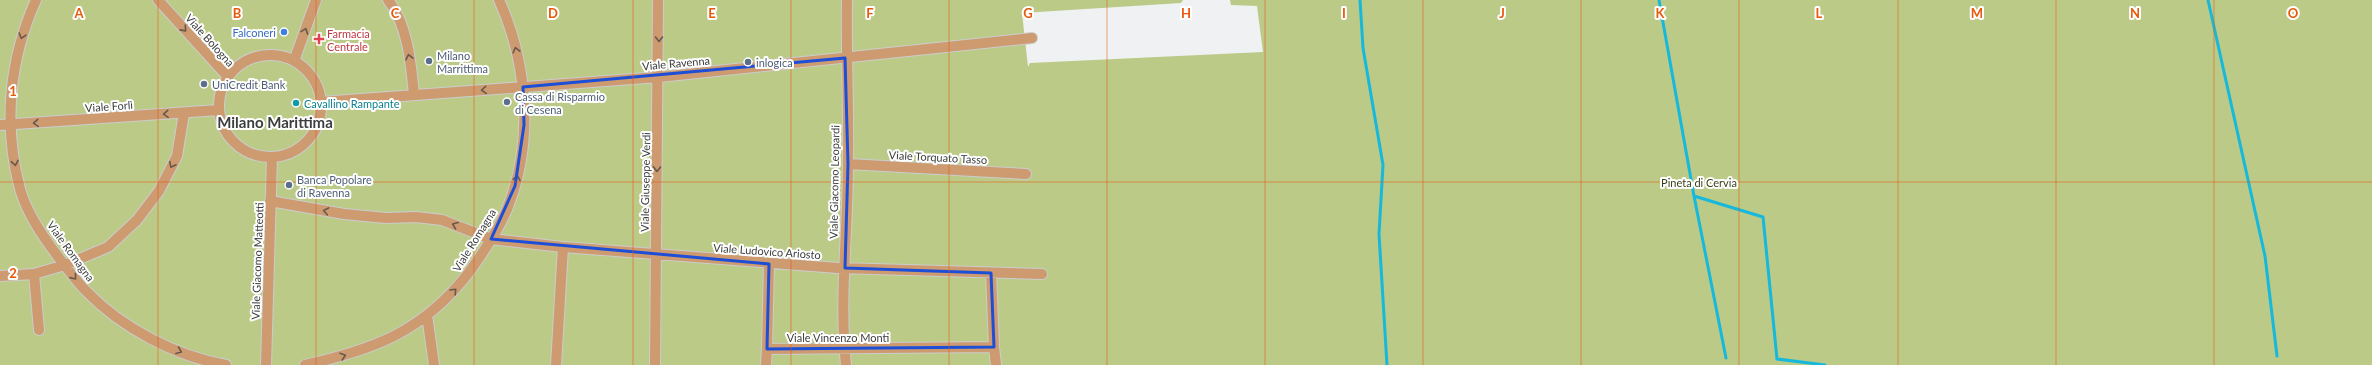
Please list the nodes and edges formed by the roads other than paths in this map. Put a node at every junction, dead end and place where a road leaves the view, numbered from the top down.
1 (36, 0) edge
2 (158, 0) edge
3 (316, 0) edge
4 (388, 0) edge
5 (499, 0) edge
6 (658, 0) edge
7 (847, 0) edge
8 (1032, 38) dead end
9 (846, 58) junction
10 (294, 61) junction
11 (228, 77) junction
12 (659, 77) junction
13 (523, 87) junction
14 (414, 95) junction
15 (321, 102) junction
16 (219, 110) junction
17 (184, 113) junction
18 (5, 125) edge
19 (272, 157) junction
20 (848, 164) junction
21 (1026, 174) dead end
22 (270, 201) junction
23 (491, 239) junction
24 (563, 247) junction
25 (656, 254) junction
26 (769, 264) junction
27 (65, 265) junction
28 (845, 268) junction
29 (991, 273) junction
30 (34, 274) junction
31 (1042, 274) dead end
32 (0, 276) edge
33 (427, 315) junction
34 (39, 330) dead end
35 (994, 347) junction
36 (767, 349) junction
37 (844, 349) junction
38 (766, 364) dead end
39 (226, 365) edge
40 (266, 365) edge
41 (305, 365) edge
42 (434, 365) edge
43 (556, 365) edge
44 (655, 365) edge
45 (846, 365) edge
46 (996, 365) edge

1 -> 18 street, Viale Romagna
2 -> 11 street, Viale Bologna
10 -> 3 street
14 -> 4 street
13 -> 5 street, Viale Romagna
6 -> 12 street, Viale Giuseppe Verdi
7 - 9 street, Viale Giacomo Leopardi
8 - 9 street, Viale Ravenna
9 - 12 street, Viale Ravenna
9 - 20 street, Viale Giacomo Leopardi
10 - 11 street
10 - 15 street
11 - 16 street
12 - 13 street, Viale Ravenna
12 -> 25 street, Viale Giuseppe Verdi
13 -> 14 street, Viale Ravenna
23 -> 13 street, Viale Romagna
14 - 15 street, Viale Ravenna
15 - 19 street
16 - 17 street, Viale Forlì
16 - 19 street
17 -> 18 street, Viale Forlì
17 -> 27 street
18 -> 27 street, Viale Romagna
19 - 22 street, Viale Giacomo Matteotti
20 - 21 street, Viale Torquato Tasso
20 - 28 street, Viale Giacomo Leopardi
23 -> 22 street, Viale Ludovico Ariosto
22 - 40 street, Viale Giacomo Matteotti
23 - 24 street, Viale Ludovico Ariosto
33 -> 23 street, Viale Romagna
24 - 25 street, Viale Ludovico Ariosto
24 - 43 street
25 - 26 street, Viale Ludovico Ariosto
25 - 44 street, Viale Giuseppe Verdi
26 - 28 street, Viale Ludovico Ariosto
26 - 36 street
27 - 30 street
27 -> 39 street, Viale Romagna
28 - 29 street, Viale Ludovico Ariosto
28 - 37 street, Viale Giacomo Leopardi
29 - 31 street, Viale Ludovico Ariosto
29 - 35 street
30 - 32 street
30 - 34 street
41 -> 33 street, Viale Romagna
33 - 42 street
35 - 37 street, Viale Vincenzo Monti
35 - 46 street
36 - 37 street, Viale Vincenzo Monti
36 - 38 street
37 - 45 street, Viale Giacomo Leopardi

